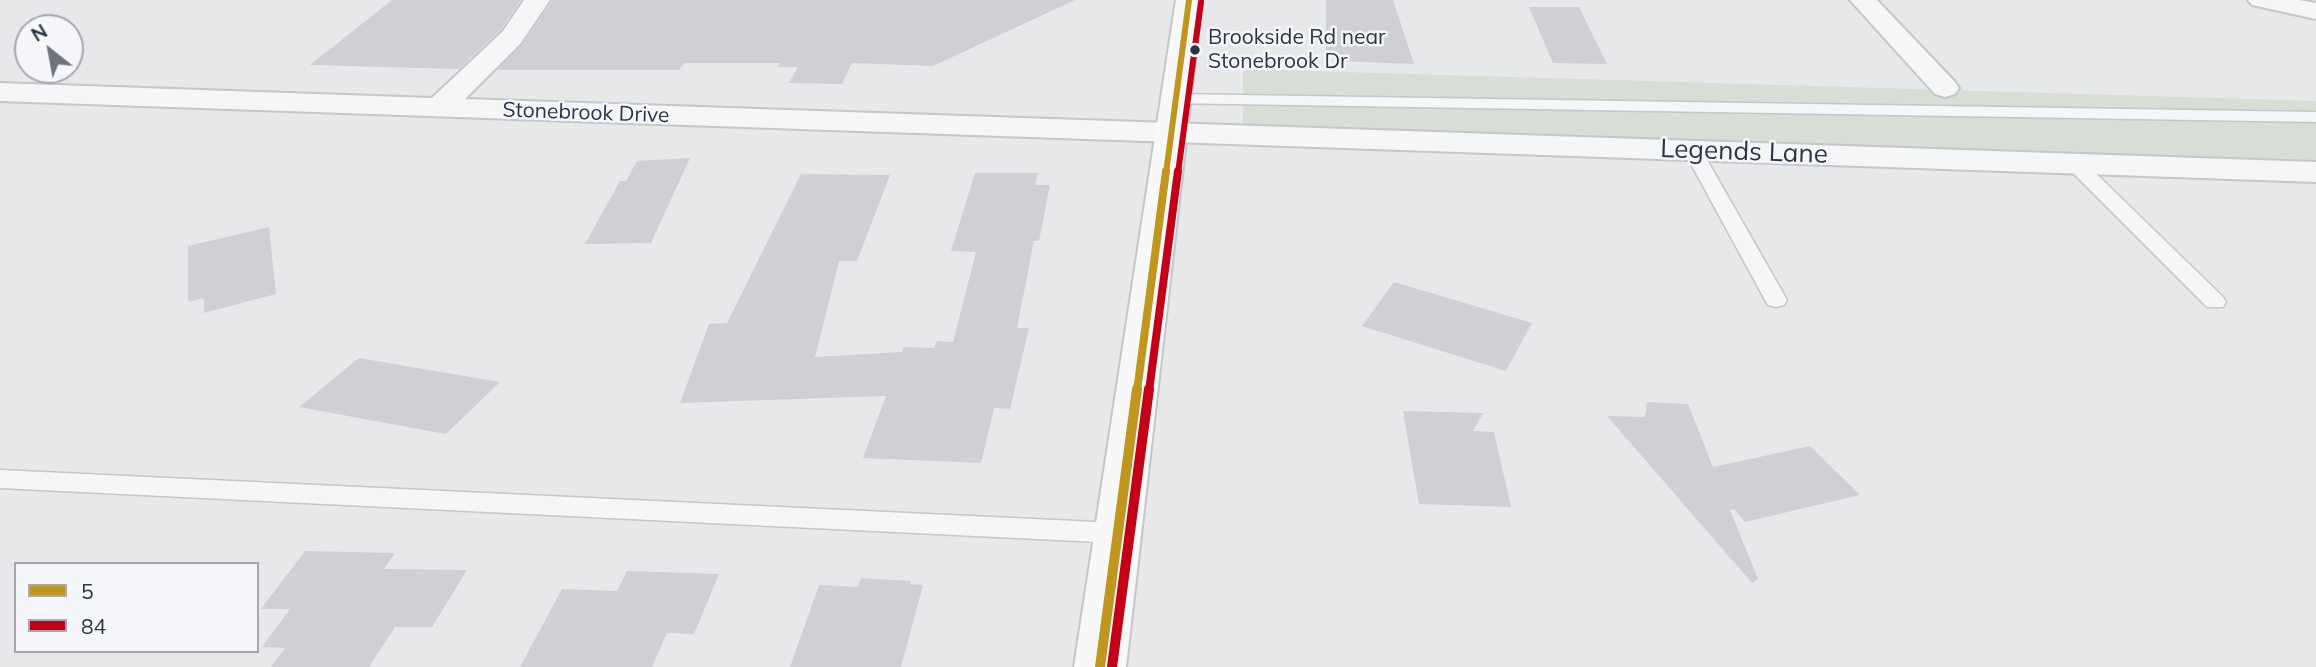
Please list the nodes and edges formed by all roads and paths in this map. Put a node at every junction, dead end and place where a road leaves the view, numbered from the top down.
1 (537, 0) edge
2 (1189, 0) edge
3 (1863, 0) edge
4 (2261, 0) edge
5 (2316, 11) edge
6 (1945, 88) dead end
7 (0, 92) edge
8 (439, 108) junction
9 (1174, 116) junction
10 (2316, 117) edge
11 (1692, 151) junction
12 (2075, 164) junction
13 (2316, 172) edge
14 (1776, 300) dead end
15 (2215, 302) dead end
16 (0, 479) edge
17 (1118, 533) junction
18 (1100, 667) edge

1 - 8 street
2 - 9 street
3 - 6 street
4 - 5 street
7 - 8 street, Stonebrook Drive
8 - 9 street, Stonebrook Drive
9 - 10 lane
9 - 11 street, Legends Lane
9 - 17 street
11 - 12 street, Legends Lane
11 - 14 lane
12 - 13 street, Legends Lane
12 - 15 lane
16 - 17 lane
17 - 18 street

